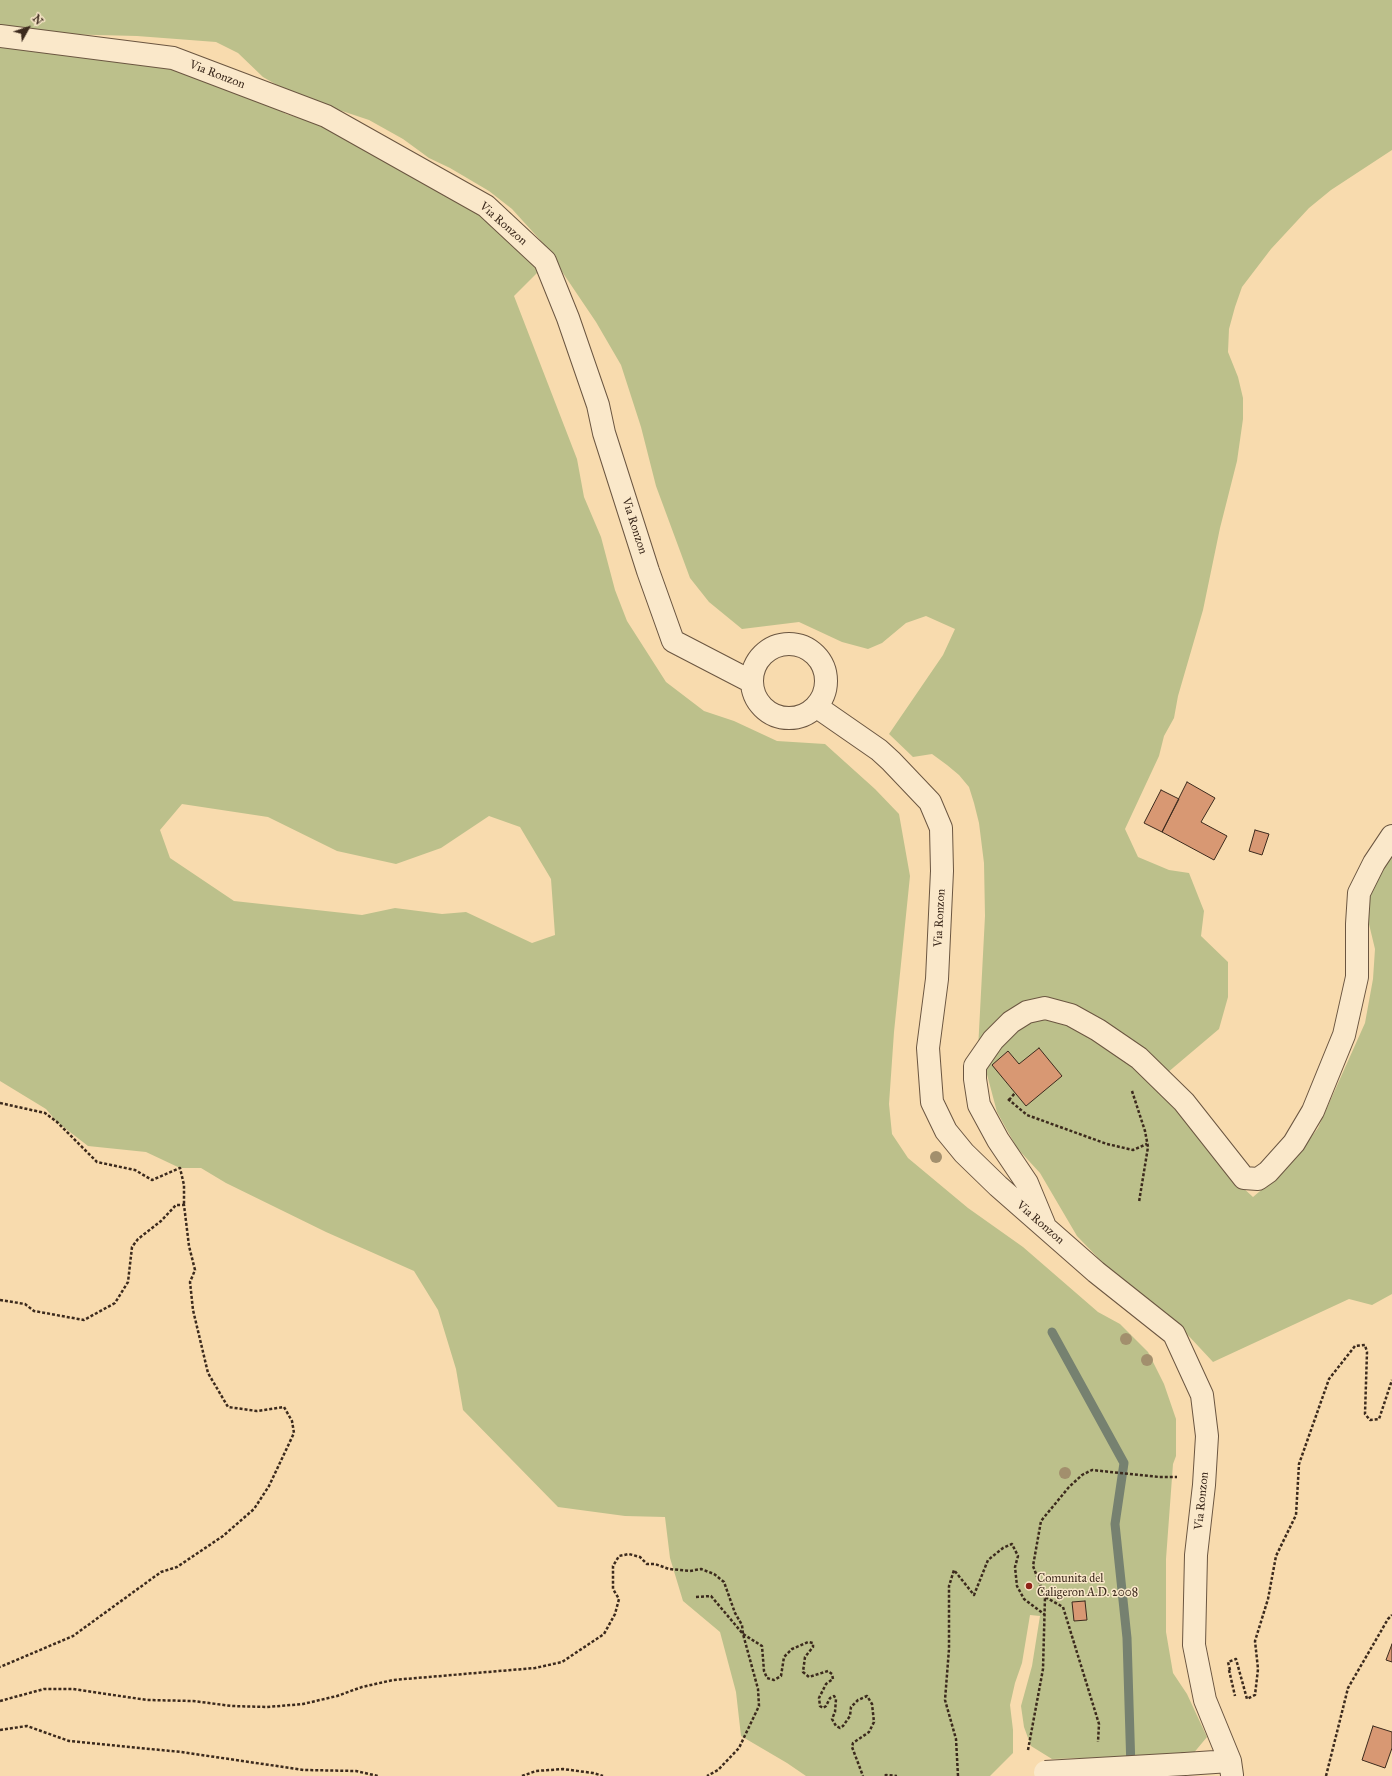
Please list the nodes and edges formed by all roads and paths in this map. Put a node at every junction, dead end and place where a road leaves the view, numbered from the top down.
1 (0, 36) edge
2 (752, 682) junction
3 (817, 707) junction
4 (1392, 836) edge
5 (1139, 1058) junction
6 (1015, 1093) dead end
7 (1005, 1097) dead end
8 (1009, 1100) junction
9 (0, 1103) edge
10 (1147, 1144) junction
11 (1139, 1202) dead end
12 (184, 1205) junction
13 (1046, 1228) junction
14 (0, 1300) edge
15 (1392, 1380) edge
16 (1159, 1477) dead end
17 (696, 1597) dead end
18 (1045, 1597) junction
19 (1044, 1614) junction
20 (1392, 1615) edge
21 (743, 1634) junction
22 (0, 1667) edge
23 (1230, 1670) dead end
24 (0, 1701) edge
25 (0, 1730) edge
26 (1097, 1748) dead end
27 (1028, 1753) dead end
28 (1231, 1769) edge
29 (1038, 1774) edge
30 (378, 1776) edge
31 (522, 1776) edge
32 (602, 1776) edge
33 (707, 1776) edge
34 (863, 1776) edge
35 (885, 1776) edge
36 (897, 1776) edge
37 (958, 1776) edge
38 (1326, 1776) edge

1 - 2 street, Via Ronzon
2 - 3 street
2 - 3 street
3 - 13 street, Via Ronzon
4 - 5 street
5 - 10 path
5 - 13 street
6 - 8 path
7 - 8 path
8 - 10 path
9 - 12 path
10 - 11 path
12 - 14 path
12 - 22 path
13 - 28 street, Via Ronzon
15 - 23 path
16 - 18 path
17 - 21 path
18 - 19 path
18 - 26 path
19 - 27 path
19 - 37 path
20 - 38 path
21 - 24 path
21 - 33 path
21 - 34 path
25 - 30 path
28 - 29 street, bridge
31 - 32 path
35 - 36 path

